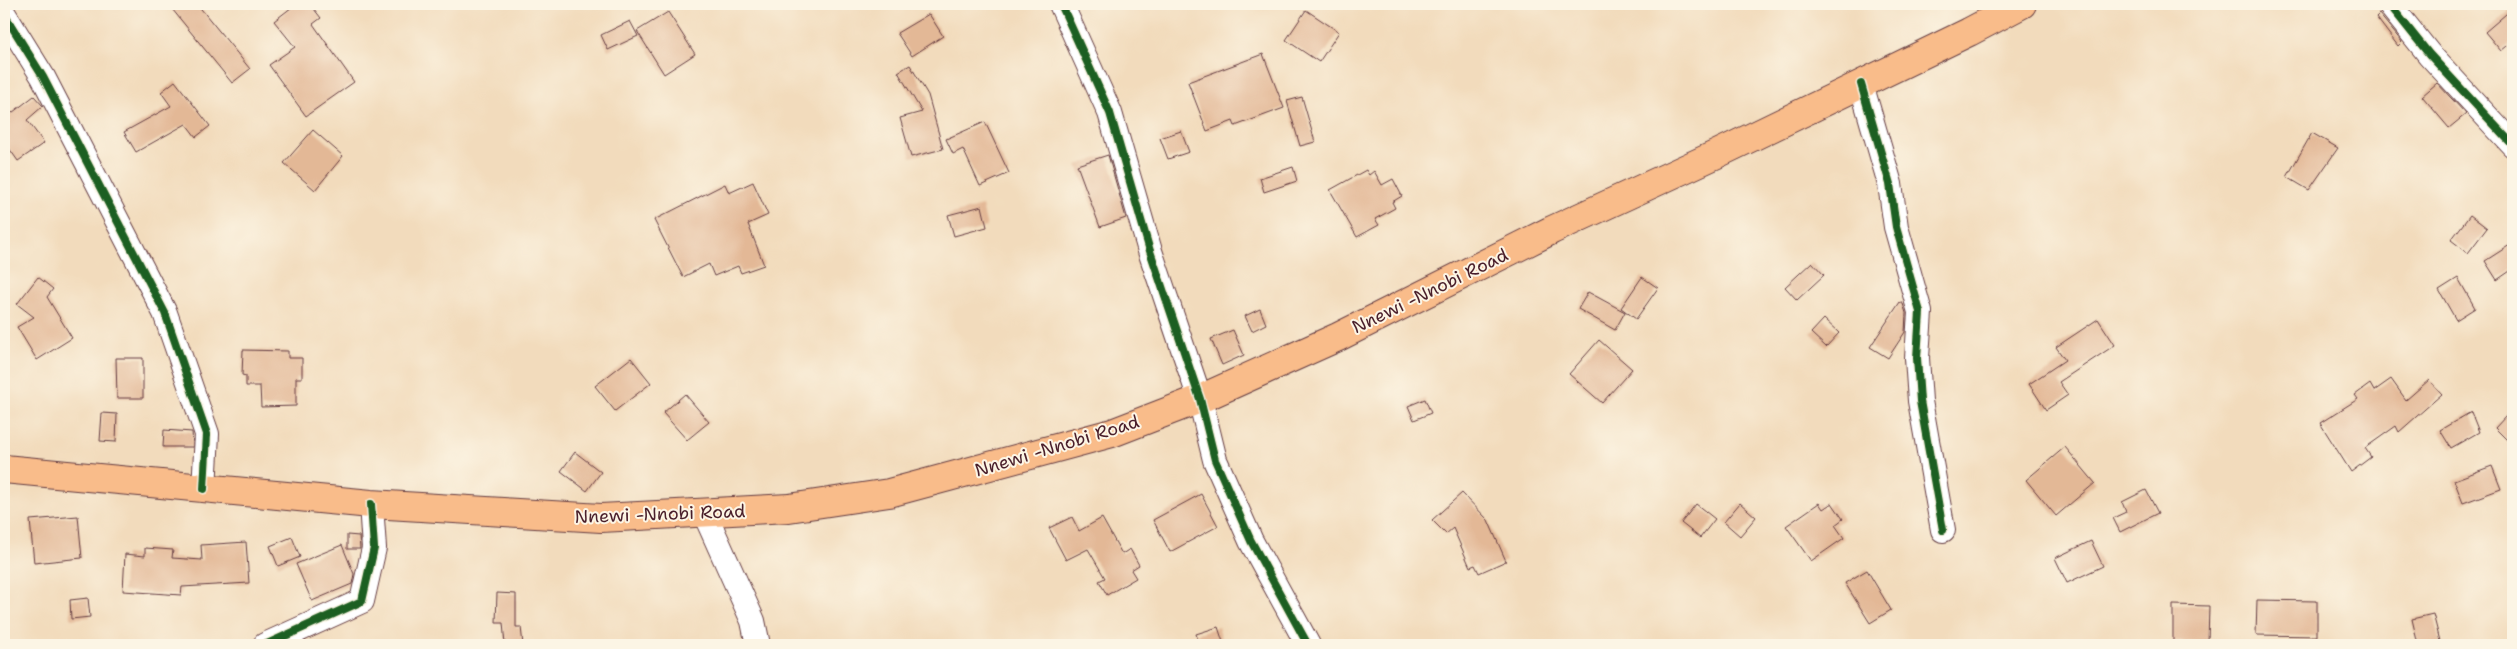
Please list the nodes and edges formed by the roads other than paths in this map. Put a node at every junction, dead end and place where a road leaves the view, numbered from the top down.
1 (1061, 4) edge
2 (2022, 4) edge
3 (2389, 4) edge
4 (4, 14) edge
5 (1861, 84) junction
6 (2513, 145) edge
7 (1200, 399) junction
8 (4, 468) edge
9 (204, 489) junction
10 (372, 504) junction
11 (704, 514) junction
12 (1943, 530) dead end
13 (265, 645) edge
14 (758, 645) edge
15 (1308, 645) edge

1 - 7 street
2 - 5 main road, Nnewi -Nnobi Road
3 - 6 street
4 - 9 street
5 - 7 main road, Nnewi -Nnobi Road
5 - 12 street
7 - 11 main road, Nnewi -Nnobi Road
7 - 15 street
8 - 9 main road, Nnewi -Nnobi Road
9 - 10 main road, Nnewi -Nnobi Road
10 - 11 main road, Nnewi -Nnobi Road
10 - 13 street
11 - 14 street

